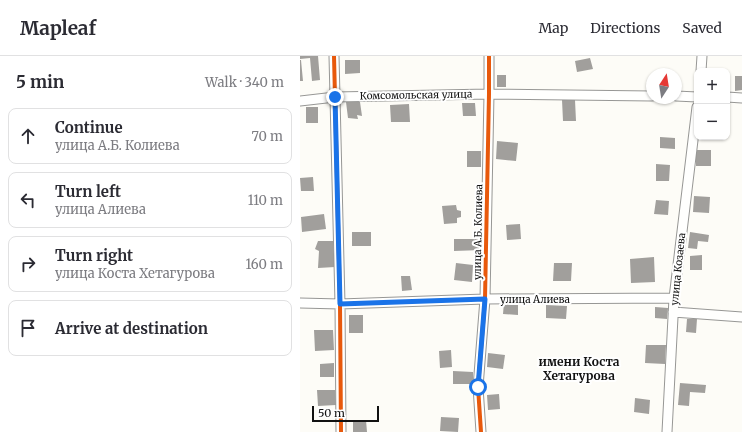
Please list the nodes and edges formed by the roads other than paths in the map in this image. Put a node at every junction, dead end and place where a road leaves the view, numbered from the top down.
1 (334, 56) edge
2 (489, 56) edge
3 (702, 56) edge
4 (701, 68) edge
5 (489, 94) junction
6 (646, 96) edge
7 (682, 96) edge
8 (335, 97) junction
9 (694, 97) edge
10 (730, 97) edge
11 (742, 98) edge
12 (300, 101) edge
13 (694, 132) edge
14 (674, 298) junction
15 (485, 299) junction
16 (300, 303) edge
17 (340, 304) junction
18 (673, 312) junction
19 (742, 317) edge
20 (341, 432) edge
21 (481, 432) edge
22 (667, 432) edge

1 - 8 street
2 - 5 street, улица А.Б. Колиева
3 - 4 street
5 - 6 street, Комсомольская улица
5 - 8 street, Комсомольская улица
5 - 15 street, улица А.Б. Колиева
7 - 9 street
8 - 12 street, Комсомольская улица
8 - 17 street
10 - 11 street
13 - 14 street, улица Козаева
14 - 15 street, улица Алиева
14 - 18 street, улица Козаева
15 - 17 street, улица Алиева
15 - 21 street, улица А.Б. Колиева
16 - 17 street, улица Алиева
17 - 20 street
18 - 19 street
18 - 22 street, улица Козаева

